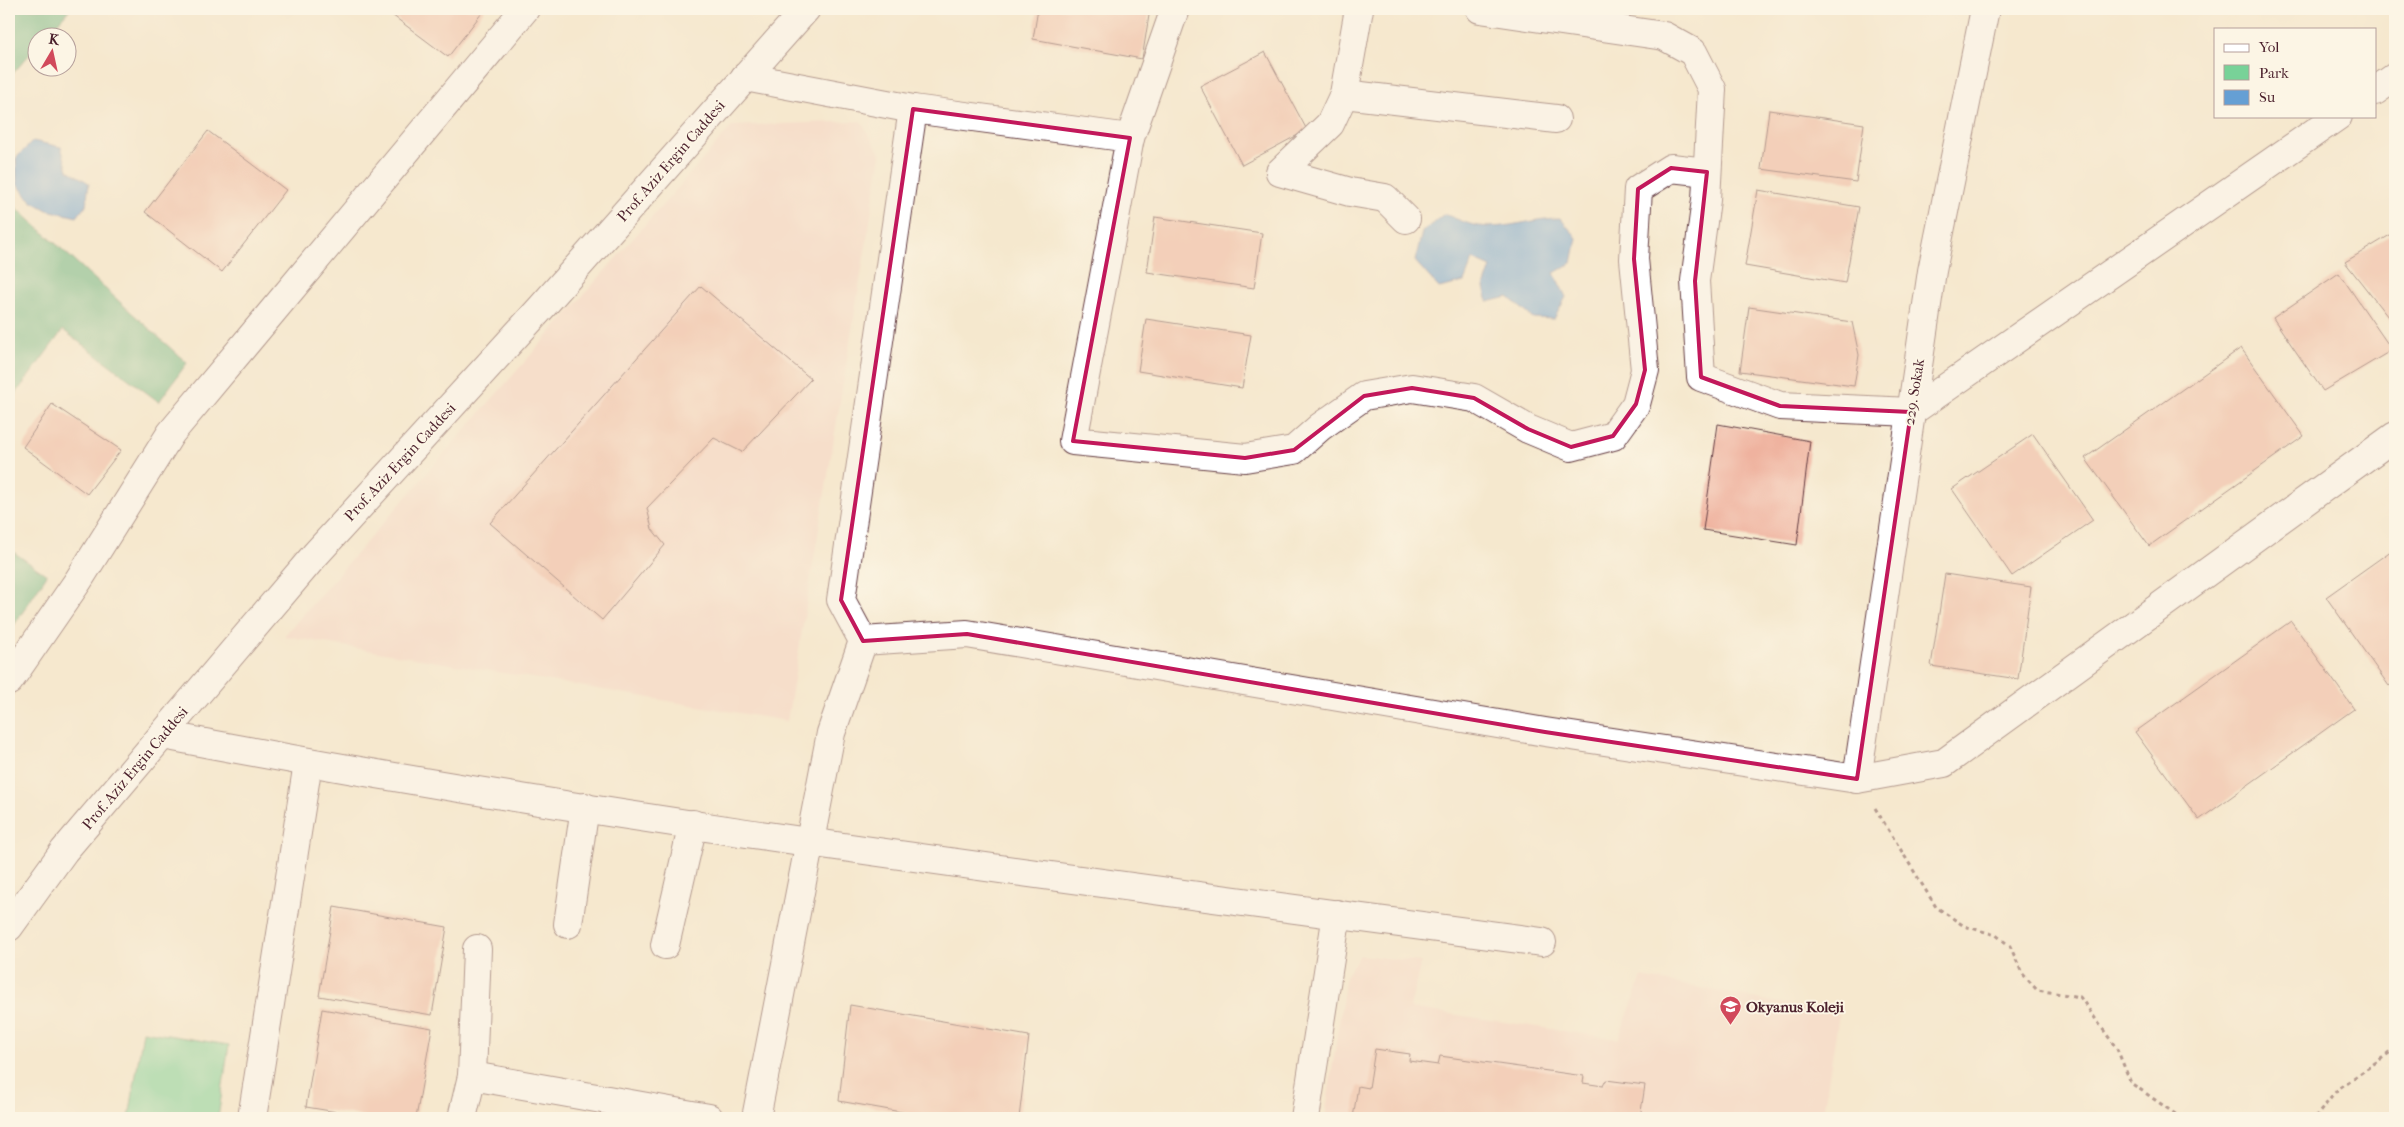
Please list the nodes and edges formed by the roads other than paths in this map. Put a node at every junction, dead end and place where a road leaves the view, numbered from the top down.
1 (524, 9) edge
2 (806, 9) edge
3 (1175, 9) edge
4 (1359, 9) edge
5 (1480, 9) edge
6 (1985, 9) edge
7 (745, 77) junction
8 (2395, 77) edge
9 (2376, 90) edge
10 (1344, 94) junction
11 (913, 110) junction
12 (2335, 118) edge
13 (1556, 120) dead end
14 (1130, 138) junction
15 (1708, 172) junction
16 (1406, 219) dead end
17 (1911, 412) junction
18 (2395, 436) edge
19 (863, 641) junction
20 (9, 681) edge
21 (163, 735) junction
22 (308, 763) junction
23 (1857, 779) junction
24 (585, 807) junction
25 (693, 824) junction
26 (810, 843) junction
27 (1337, 914) junction
28 (568, 924) dead end
29 (9, 926) edge
30 (1542, 942) dead end
31 (665, 945) dead end
32 (477, 949) dead end
33 (472, 1076) junction
34 (252, 1118) edge
35 (462, 1118) edge
36 (709, 1118) edge
37 (756, 1118) edge
38 (1305, 1118) edge

1 - 20 street
2 - 7 street, Prof. Aziz Ergin Caddesi
3 - 14 street
4 - 10 street
5 - 15 street
6 - 17 street, 229. Sokak
7 - 11 street
7 - 21 street, Prof. Aziz Ergin Caddesi
8 - 9 street
10 - 13 street
10 - 16 street
11 - 14 street
11 - 19 street
12 - 17 street
14 - 15 street
15 - 17 street
17 - 23 street, 229. Sokak
18 - 23 street
19 - 23 street
19 - 26 street
21 - 22 street
21 - 29 street, Prof. Aziz Ergin Caddesi
22 - 24 street
22 - 34 street
24 - 25 street
24 - 28 street
25 - 26 street
25 - 31 street
26 - 27 street
26 - 37 street
27 - 30 street
27 - 38 street
32 - 33 street
33 - 35 street
33 - 36 street

